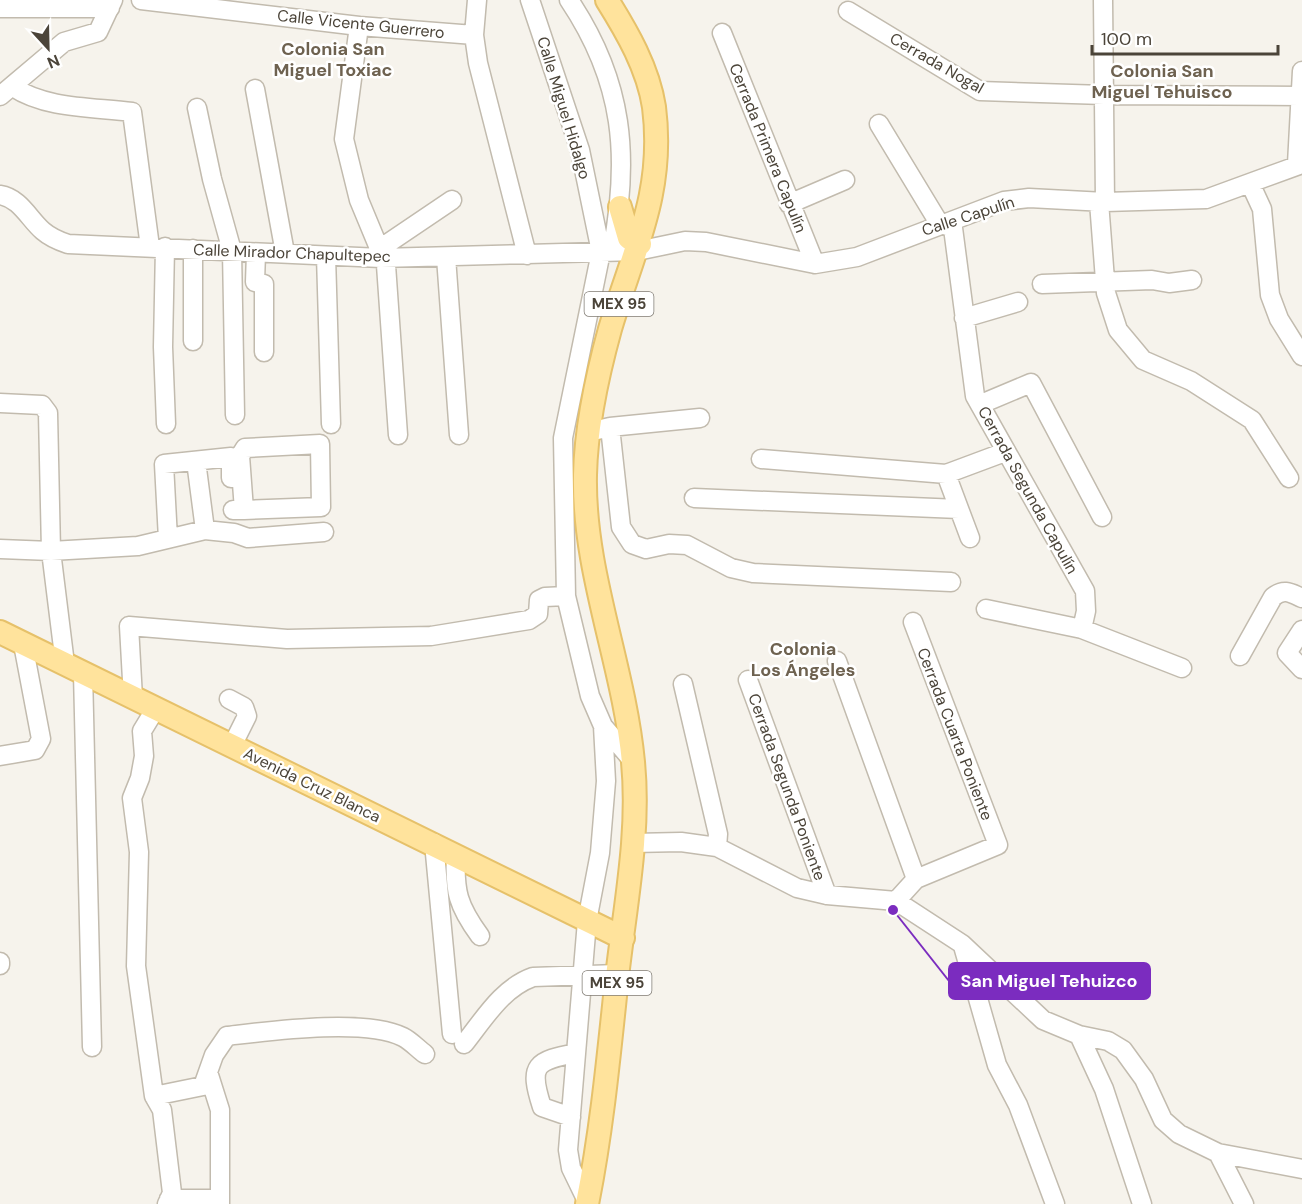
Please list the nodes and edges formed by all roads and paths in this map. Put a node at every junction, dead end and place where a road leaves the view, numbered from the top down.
1 (141, 0) edge
2 (477, 0) edge
3 (530, 0) edge
4 (569, 0) edge
5 (607, 0) edge
6 (1103, 0) edge
7 (112, 4) edge
8 (0, 8) edge
9 (848, 11) dead end
10 (359, 26) junction
11 (722, 33) dead end
12 (474, 35) junction
13 (1302, 71) edge
14 (255, 89) dead end
15 (7, 91) edge
16 (1104, 95) junction
17 (1300, 96) junction
18 (197, 108) dead end
19 (879, 124) dead end
20 (1300, 164) edge
21 (844, 180) dead end
22 (1250, 183) junction
23 (0, 195) edge
24 (452, 200) dead end
25 (1102, 202) junction
26 (789, 204) junction
27 (620, 207) junction
28 (939, 223) junction
29 (157, 247) junction
30 (638, 248) junction
31 (193, 249) junction
32 (232, 251) junction
33 (606, 252) junction
34 (256, 253) junction
35 (285, 253) junction
36 (380, 254) junction
37 (527, 255) junction
38 (326, 256) junction
39 (446, 257) junction
40 (815, 264) junction
41 (1192, 280) dead end
42 (1107, 283) junction
43 (1042, 284) dead end
44 (1018, 302) dead end
45 (964, 318) junction
46 (193, 341) dead end
47 (264, 352) dead end
48 (1302, 356) edge
49 (0, 403) edge
50 (981, 404) junction
51 (236, 415) dead end
52 (700, 418) dead end
53 (166, 424) dead end
54 (331, 424) dead end
55 (610, 427) junction
56 (398, 435) dead end
57 (459, 435) dead end
58 (588, 436) junction
59 (1005, 452) junction
60 (761, 459) dead end
61 (196, 460) junction
62 (946, 474) junction
63 (1289, 478) dead end
64 (694, 498) dead end
65 (959, 509) junction
66 (238, 510) junction
67 (1101, 517) dead end
68 (205, 530) junction
69 (324, 532) dead end
70 (234, 533) junction
71 (970, 538) dead end
72 (168, 539) junction
73 (0, 549) edge
74 (51, 551) junction
75 (951, 582) dead end
76 (566, 596) junction
77 (1302, 598) edge
78 (986, 609) dead end
79 (913, 622) dead end
80 (1082, 629) junction
81 (1302, 630) edge
82 (0, 632) edge
83 (23, 644) junction
84 (1240, 656) dead end
85 (837, 661) dead end
86 (1182, 668) dead end
87 (74, 669) junction
88 (1302, 669) edge
89 (748, 680) dead end
90 (682, 684) dead end
91 (133, 698) junction
92 (229, 699) dead end
93 (156, 708) junction
94 (603, 726) junction
95 (232, 746) junction
96 (0, 756) edge
97 (633, 761) junction
98 (434, 843) junction
99 (633, 843) junction
100 (717, 847) junction
101 (456, 855) junction
102 (916, 879) junction
103 (827, 895) junction
104 (896, 901) junction
105 (587, 921) junction
106 (480, 936) dead end
107 (623, 938) junction
108 (962, 944) junction
109 (584, 974) junction
110 (618, 974) junction
111 (1079, 1035) junction
112 (92, 1047) dead end
113 (576, 1053) junction
114 (425, 1054) dead end
115 (208, 1072) junction
116 (154, 1096) junction
117 (571, 1117) junction
118 (1218, 1153) junction
119 (1302, 1169) edge
120 (168, 1201) edge
121 (219, 1201) edge
122 (587, 1202) edge
123 (1055, 1204) edge
124 (1142, 1204) edge
125 (1244, 1204) edge

1 - 10 street, Calle Vicente Guerrero
2 - 12 street
3 - 33 street, Calle Miguel Hidalgo
4 - 27 street
5 - 30 main road, MEX 95
6 - 16 street
7 - 8 street
7 - 15 street
9 - 16 street, Cerrada Nogal
10 - 12 street, Calle Vicente Guerrero
10 - 36 street
11 - 26 street, Cerrada Primera Capulín
12 - 37 street
13 - 17 street
14 - 35 street
15 - 29 street
16 - 17 street, Cerrada Nogal
16 - 25 street
17 - 20 street
18 - 32 street
19 - 28 street, Cerrada Segunda Capulín
20 - 22 street, Calle Capulín
21 - 26 street
22 - 25 street, Calle Capulín
22 - 48 street
23 - 29 street, Calle Mirador Chapultepec
24 - 36 street
25 - 28 street, Calle Capulín
25 - 42 street
26 - 40 street, Cerrada Primera Capulín
27 - 30 main road
27 - 33 street
28 - 40 street, Calle Capulín
28 - 45 street, Cerrada Segunda Capulín
29 - 31 street, Calle Mirador Chapultepec
29 - 53 street
30 - 33 street, Calle Capulín
30 - 40 street, Calle Capulín
30 - 58 main road, MEX 95
31 - 32 street, Calle Mirador Chapultepec
31 - 46 street
32 - 34 street, Calle Mirador Chapultepec
32 - 51 street
33 - 37 street, Calle Mirador Chapultepec
33 - 76 street
34 - 35 street, Calle Mirador Chapultepec
34 - 47 street
35 - 38 street, Calle Mirador Chapultepec
36 - 38 street, Calle Mirador Chapultepec
36 - 39 street, Calle Mirador Chapultepec
36 - 56 street
37 - 39 street, Calle Mirador Chapultepec
38 - 54 street
39 - 57 street
41 - 42 street
42 - 43 street
42 - 63 street
44 - 45 street
45 - 50 street, Cerrada Segunda Capulín
49 - 74 street
50 - 59 street, Cerrada Segunda Capulín
50 - 67 street
52 - 55 street
55 - 58 street
55 - 75 street
58 - 97 main road, MEX 95
59 - 62 street
59 - 80 street, Cerrada Segunda Capulín
60 - 62 street
61 - 66 street
61 - 68 street
61 - 72 street
62 - 65 street
64 - 65 street
65 - 71 street
66 - 66 street
66 - 70 street
68 - 70 street
68 - 72 street
69 - 70 street
72 - 74 street
73 - 74 street
74 - 87 street
76 - 91 street
76 - 94 street
77 - 84 street
78 - 80 street
79 - 102 street, Cerrada Cuarta Poniente
80 - 86 street
81 - 88 street
82 - 83 main road, Avenida Cruz Blanca
83 - 87 main road, Avenida Cruz Blanca
83 - 96 street
85 - 102 street
87 - 91 main road, Avenida Cruz Blanca
87 - 112 street
89 - 103 street, Cerrada Segunda Poniente
90 - 100 street
91 - 93 main road, Avenida Cruz Blanca
92 - 95 street
93 - 95 main road, Avenida Cruz Blanca
93 - 116 street
94 - 97 street
94 - 105 street
95 - 98 main road, Avenida Cruz Blanca
97 - 99 main road, MEX 95
98 - 101 main road, Avenida Cruz Blanca
98 - 109 street
99 - 100 street
99 - 107 main road, MEX 95
100 - 103 street
101 - 105 main road, Avenida Cruz Blanca
101 - 106 street
102 - 104 street
103 - 104 street
104 - 108 street
105 - 107 main road, Avenida Cruz Blanca
105 - 109 street
107 - 110 main road, MEX 95
108 - 111 street
108 - 123 street
109 - 110 street
109 - 113 street
110 - 122 main road, MEX 95
111 - 118 street
111 - 124 street
113 - 117 street
113 - 117 street
114 - 115 street
115 - 116 street
115 - 121 street
116 - 120 street
117 - 122 street
118 - 119 street
118 - 125 street
120 - 121 street

